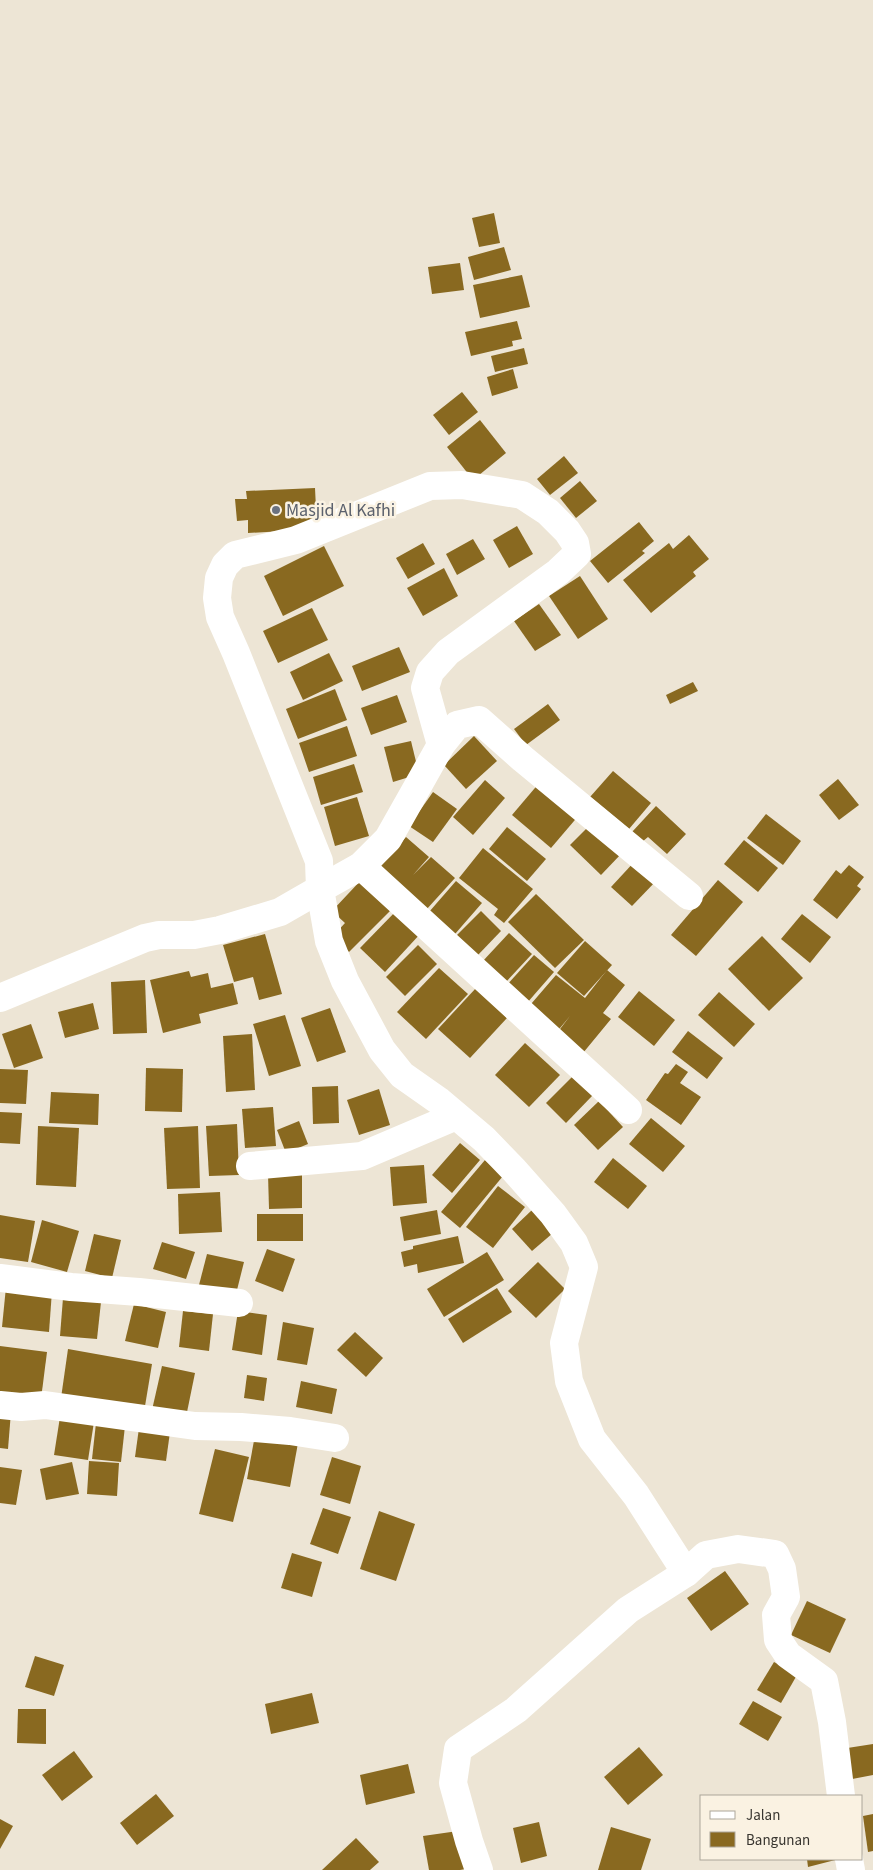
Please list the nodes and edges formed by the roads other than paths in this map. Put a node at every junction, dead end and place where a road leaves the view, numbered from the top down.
1 (442, 745) junction
2 (361, 866) junction
3 (320, 889) junction
4 (689, 896) dead end
5 (0, 998) edge
6 (628, 1110) dead end
7 (456, 1116) junction
8 (250, 1166) dead end
9 (0, 1278) edge
10 (239, 1303) dead end
11 (0, 1405) edge
12 (335, 1438) dead end
13 (686, 1573) junction
14 (841, 1795) edge
15 (479, 1870) edge

1 - 2 street
1 - 3 street
1 - 4 street
2 - 3 street
2 - 6 street
3 - 5 street
3 - 7 street
7 - 8 street
7 - 13 street
9 - 10 street
11 - 12 street
13 - 14 street
13 - 15 street

